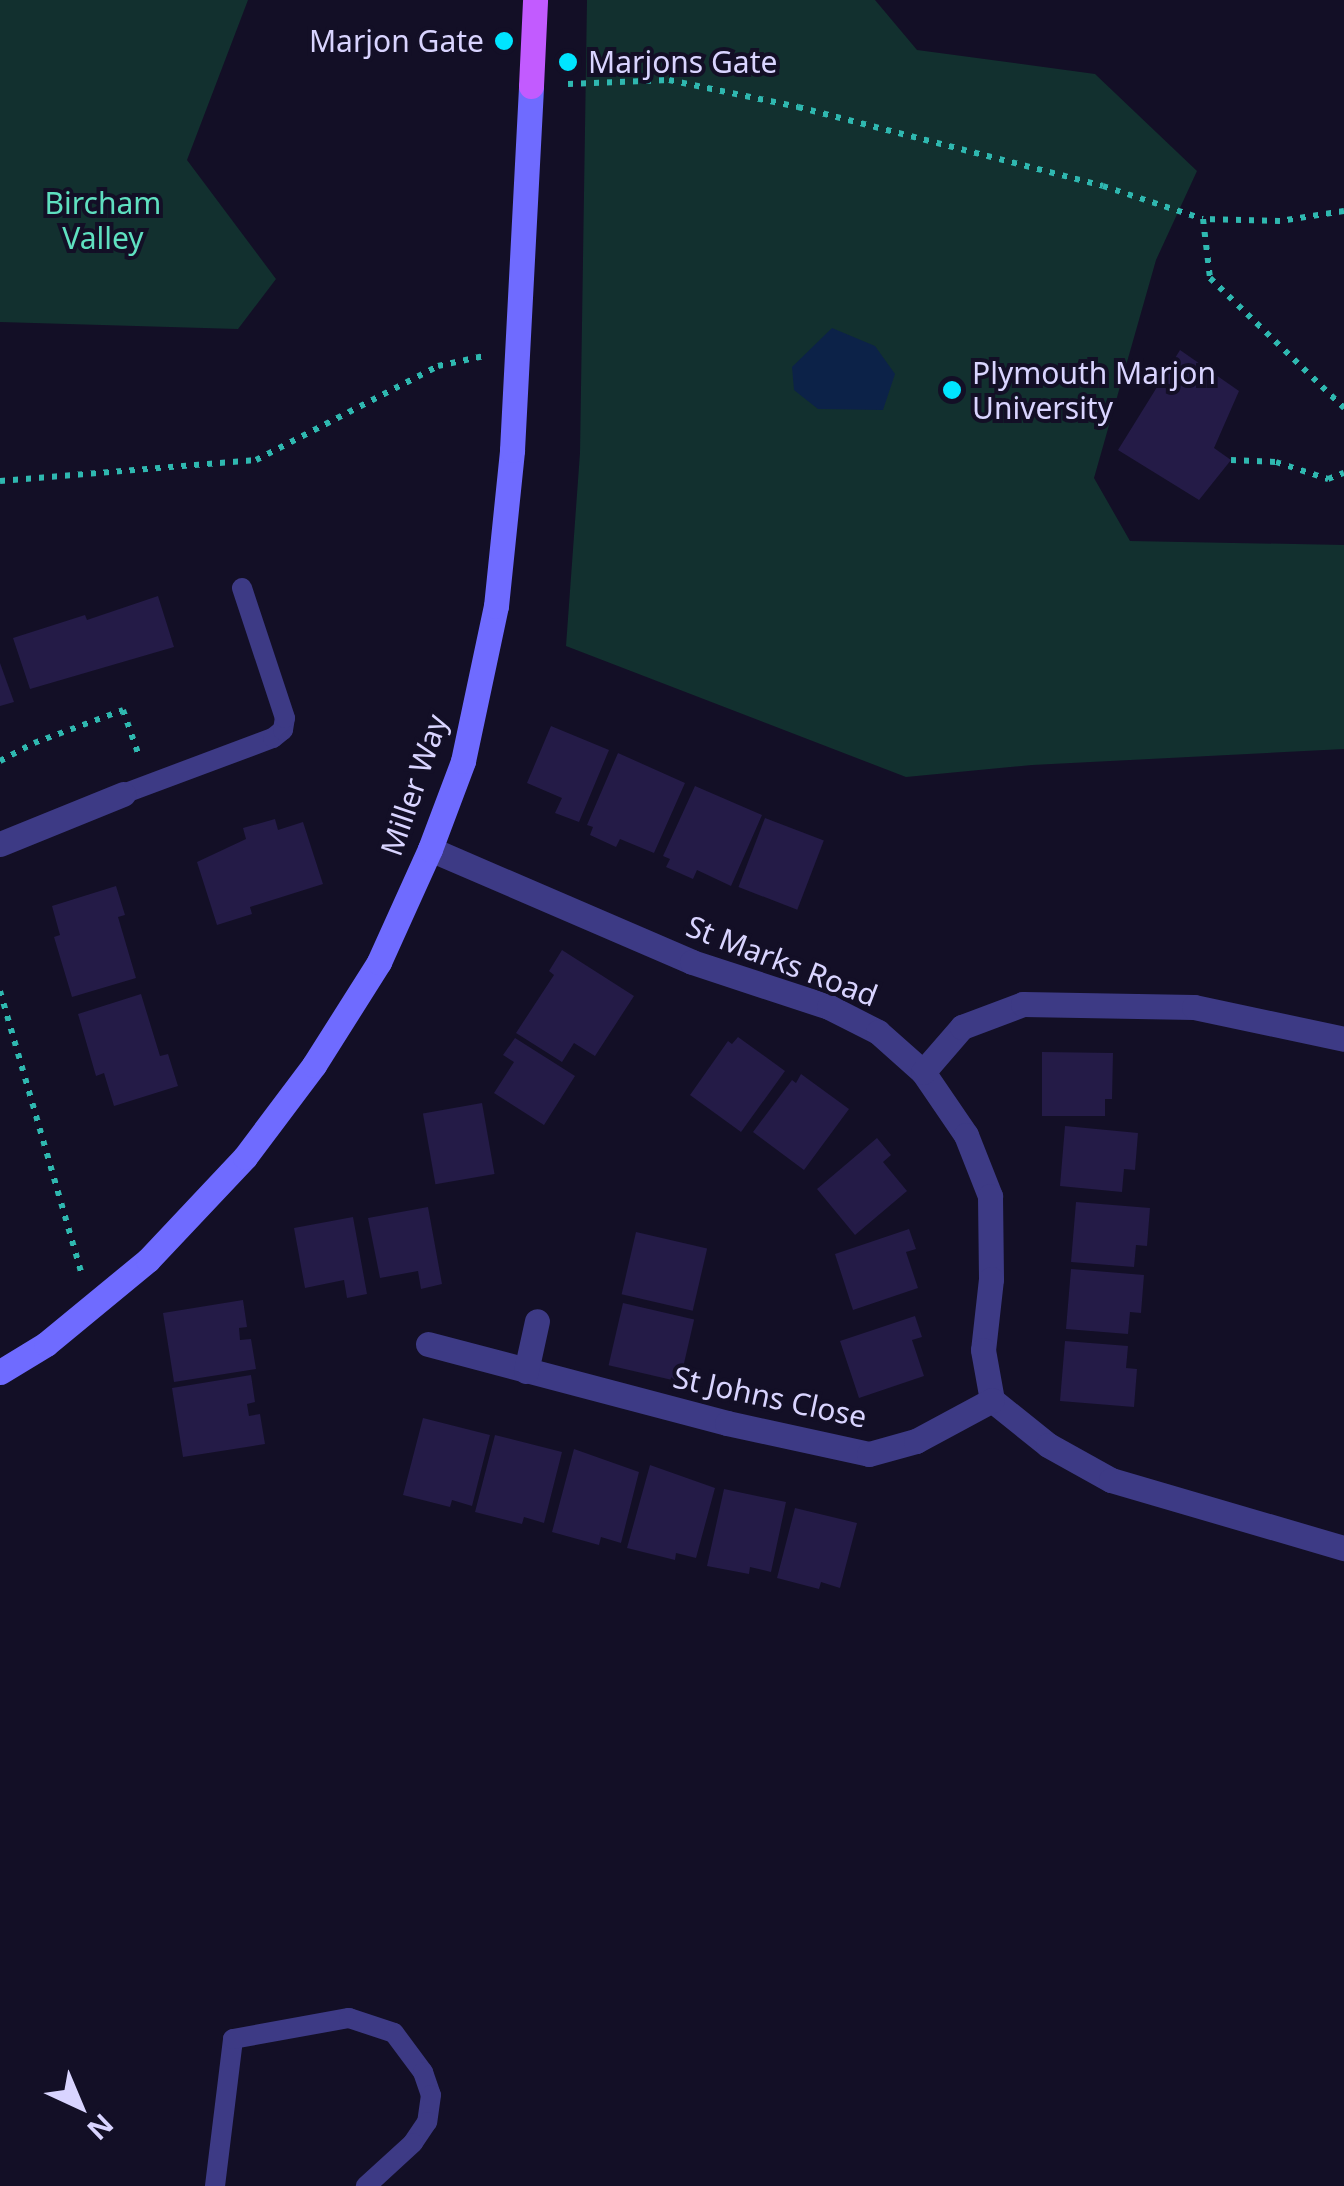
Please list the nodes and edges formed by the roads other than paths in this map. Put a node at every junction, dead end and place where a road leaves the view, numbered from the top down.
1 (535, 0) edge
2 (531, 86) joint
3 (242, 588) dead end
4 (123, 794) joint
5 (0, 844) edge
6 (430, 848) junction
7 (1344, 1039) edge
8 (923, 1072) junction
9 (536, 1320) dead end
10 (428, 1344) dead end
11 (526, 1371) junction
12 (0, 1372) edge
13 (992, 1400) junction
14 (1344, 1548) edge
15 (215, 2186) edge
16 (366, 2186) edge

1 - 2 main road, Miller Way
2 - 6 street, Miller Way
3 - 4 lane
4 - 5 street
6 - 8 street, St Marks Road
6 - 12 street, Miller Way
7 - 8 street
8 - 13 street, St Marks Road
9 - 11 street
10 - 11 street, St Johns Close
11 - 13 street, St Johns Close
13 - 14 street
15 - 16 lane

